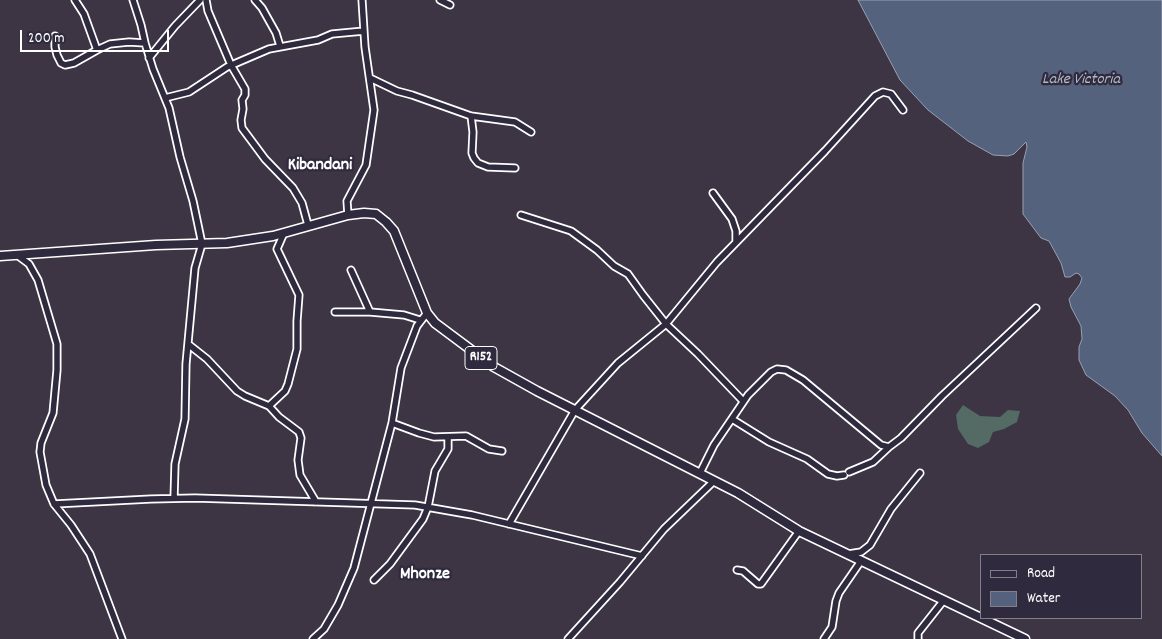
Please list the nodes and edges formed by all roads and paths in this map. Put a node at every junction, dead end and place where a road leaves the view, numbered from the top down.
1 (74, 0) edge
2 (133, 0) edge
3 (200, 0) edge
4 (206, 0) edge
5 (255, 0) edge
6 (362, 0) edge
7 (440, 0) edge
8 (450, 5) dead end
9 (364, 31) junction
10 (55, 36) dead end
11 (145, 43) junction
12 (280, 46) junction
13 (97, 50) junction
14 (149, 58) junction
15 (231, 65) junction
16 (370, 78) junction
17 (165, 98) junction
18 (903, 110) dead end
19 (471, 116) junction
20 (531, 132) dead end
21 (515, 168) dead end
22 (712, 193) dead end
23 (348, 215) junction
24 (521, 215) dead end
25 (308, 225) junction
26 (284, 233) junction
27 (736, 242) junction
28 (202, 244) junction
29 (17, 255) junction
30 (0, 256) edge
31 (351, 270) dead end
32 (1036, 308) dead end
33 (334, 312) dead end
34 (370, 312) junction
35 (427, 313) junction
36 (420, 320) junction
37 (666, 324) junction
38 (188, 344) junction
39 (743, 401) junction
40 (269, 406) junction
41 (575, 410) junction
42 (732, 419) junction
43 (392, 423) junction
44 (448, 437) junction
45 (889, 447) junction
46 (502, 451) dead end
47 (700, 473) junction
48 (920, 473) dead end
49 (714, 481) junction
50 (174, 498) junction
51 (316, 502) junction
52 (372, 502) junction
53 (54, 504) junction
54 (428, 507) junction
55 (509, 524) junction
56 (799, 531) junction
57 (846, 554) junction
58 (642, 556) junction
59 (861, 561) junction
60 (737, 570) dead end
61 (374, 580) dead end
62 (944, 600) junction
63 (980, 618) edge
64 (983, 619) edge
65 (122, 639) edge
66 (313, 639) edge
67 (568, 639) edge
68 (824, 639) edge
69 (918, 639) edge
70 (1025, 639) edge

1 - 13 street
2 - 11 street
3 - 14 street
4 - 15 street
5 - 12 street
6 - 9 street
7 - 8 street
9 - 12 street
9 - 16 street
10 - 13 street
11 - 13 street
11 - 14 street
12 - 15 street
14 - 17 street
15 - 17 street
15 - 25 street
16 - 19 street
16 - 23 street
17 - 28 street
18 - 27 street
19 - 20 street
19 - 21 street
22 - 27 street
23 - 25 main road, R152
23 - 35 main road, R152
24 - 37 street
25 - 26 main road, R152
26 - 28 main road, R152
26 - 40 street
27 - 37 street
28 - 29 main road, R152
28 - 38 street
29 - 30 main road, R152
29 - 53 street
31 - 34 street
32 - 45 street
33 - 34 street
34 - 36 street
35 - 36 street
35 - 41 main road, R152
36 - 43 street
37 - 39 street
37 - 41 street
38 - 40 street
38 - 50 street
39 - 42 street
39 - 45 street
40 - 51 street
41 - 47 main road, R152
41 - 55 street
42 - 45 street
42 - 47 street
43 - 44 street
43 - 52 street
44 - 46 street
44 - 54 street
47 - 49 main road, R152
48 - 57 street
49 - 56 main road, R152
49 - 58 street
50 - 51 street
50 - 53 street
51 - 52 street
52 - 54 street
52 - 66 street
53 - 65 street
54 - 55 street
54 - 61 street
55 - 58 street
56 - 57 main road, R152
56 - 60 street
57 - 59 main road, R152
58 - 67 street
59 - 62 main road, R152
59 - 68 street
62 - 63 main road, R152
62 - 69 street
64 - 70 main road, R152

